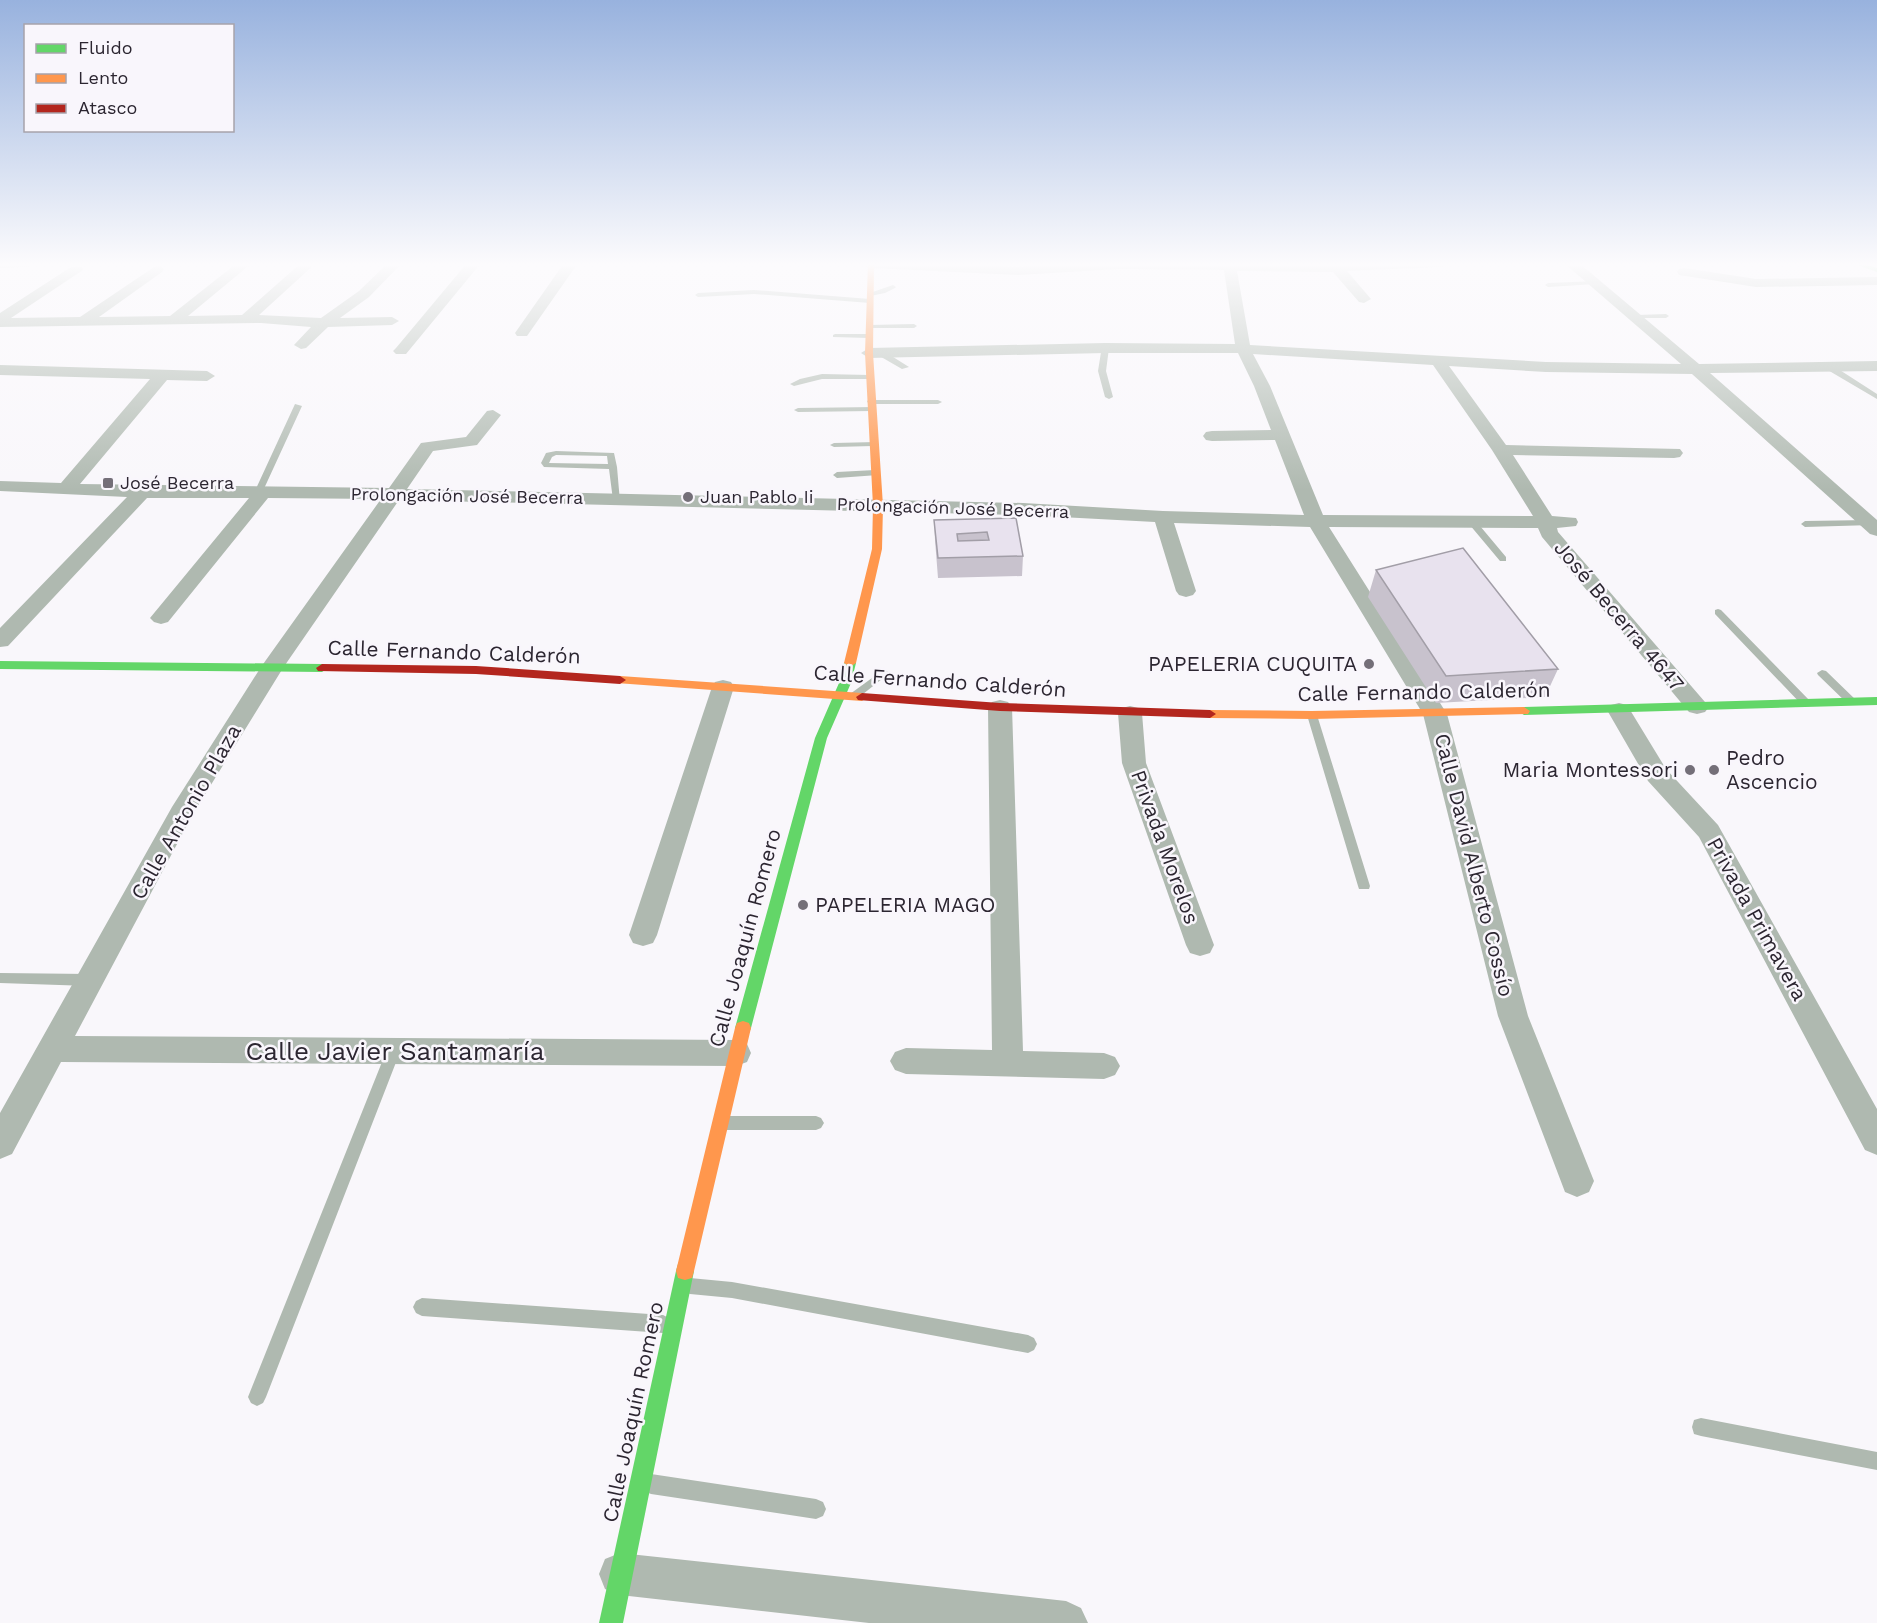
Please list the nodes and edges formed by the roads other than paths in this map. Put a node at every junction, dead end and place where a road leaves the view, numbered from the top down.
1 (308, 339) edge
2 (411, 339) edge
3 (871, 339) edge
4 (1241, 339) edge
5 (1662, 339) edge
6 (301, 345) dead end
7 (1105, 348) junction
8 (1243, 349) junction
9 (401, 351) dead end
10 (874, 352) junction
11 (1438, 361) junction
12 (1877, 366) edge
13 (905, 367) dead end
14 (1829, 367) junction
15 (1696, 369) junction
16 (4, 373) edge
17 (163, 374) junction
18 (207, 376) dead end
19 (870, 377) junction
20 (794, 384) dead end
21 (1109, 397) dead end
22 (1877, 397) edge
23 (938, 402) dead end
24 (298, 406) dead end
25 (871, 406) junction
26 (798, 411) dead end
27 (493, 415) dead end
28 (1282, 435) junction
29 (1212, 436) dead end
30 (873, 444) junction
31 (834, 445) dead end
32 (1501, 450) junction
33 (1674, 453) dead end
34 (613, 467) junction
35 (875, 473) junction
36 (837, 475) dead end
37 (0, 486) edge
38 (65, 490) junction
39 (142, 492) junction
40 (261, 493) junction
41 (395, 494) junction
42 (617, 500) junction
43 (878, 506) junction
44 (1163, 517) junction
45 (1316, 520) junction
46 (1472, 522) junction
47 (1546, 522) junction
48 (1569, 522) dead end
49 (1805, 524) dead end
50 (1873, 527) edge
51 (1503, 559) dead end
52 (1186, 591) dead end
53 (1718, 612) dead end
54 (161, 618) dead end
55 (0, 641) edge
56 (0, 665) edge
57 (272, 667) junction
58 (883, 673) dead end
59 (1822, 673) dead end
60 (723, 687) junction
61 (848, 696) junction
62 (1877, 701) edge
63 (1853, 703) junction
64 (1807, 704) junction
65 (1000, 707) junction
66 (1697, 707) junction
67 (1619, 710) junction
68 (1130, 713) junction
69 (1435, 714) junction
70 (1312, 715) junction
71 (1364, 886) dead end
72 (643, 935) dead end
73 (1200, 945) dead end
74 (0, 978) edge
75 (91, 980) junction
76 (54, 1049) junction
77 (393, 1052) junction
78 (736, 1053) junction
79 (906, 1061) dead end
80 (1008, 1063) junction
81 (1104, 1066) dead end
82 (720, 1123) junction
83 (816, 1123) dead end
84 (1877, 1140) edge
85 (0, 1144) edge
86 (1577, 1181) dead end
87 (682, 1285) junction
88 (422, 1307) dead end
89 (672, 1325) junction
90 (1028, 1344) dead end
91 (257, 1396) dead end
92 (1701, 1427) dead end
93 (1877, 1461) edge
94 (640, 1483) junction
95 (816, 1509) dead end
96 (620, 1574) junction
97 (611, 1623) edge
98 (1066, 1623) edge

1 - 6 street
2 - 9 street
3 - 10 street, Calle Joaquín Romero
4 - 8 street, Calle David Alberto Cossío
5 - 15 street
7 - 8 street
7 - 10 street
7 - 21 lane
8 - 11 street
8 - 28 street, Calle David Alberto Cossío
10 - 13 lane
10 - 19 street, Calle Joaquín Romero
11 - 15 street
11 - 32 street, José Becerra 4647
12 - 14 street
14 - 15 street
14 - 22 lane
15 - 50 street
16 - 17 street
17 - 18 street
17 - 38 street
19 - 20 lane
19 - 25 street, Calle Joaquín Romero
23 - 25 lane
24 - 40 lane
25 - 26 lane
25 - 30 street, Calle Joaquín Romero
27 - 41 street, Calle Antonio Plaza
28 - 29 street
28 - 45 street, Calle David Alberto Cossío
30 - 31 lane
30 - 35 street, Calle Joaquín Romero
32 - 33 street
32 - 47 street, José Becerra 4647
34 - 34 lane
34 - 42 lane
35 - 36 lane
35 - 43 street, Calle Joaquín Romero
37 - 38 street, Prolongación José Becerra
38 - 39 street, Prolongación José Becerra
39 - 40 street, Prolongación José Becerra
39 - 55 street
40 - 41 street, Prolongación José Becerra
40 - 54 street
41 - 42 street, Prolongación José Becerra
41 - 57 street, Calle Antonio Plaza
42 - 43 street, Prolongación José Becerra
43 - 44 street, Prolongación José Becerra
43 - 61 street, Calle Joaquín Romero
44 - 45 street, Prolongación José Becerra
44 - 52 street
45 - 46 street, Prolongación José Becerra
45 - 69 street, Calle David Alberto Cossío
46 - 47 street, Prolongación José Becerra
46 - 51 lane
47 - 48 street, Prolongación José Becerra
47 - 66 street, José Becerra 4647
49 - 50 lane
53 - 64 lane
56 - 57 street, Calle Fernando Calderón
57 - 60 street, Calle Fernando Calderón
57 - 75 street, Calle Antonio Plaza
58 - 61 lane
59 - 63 lane
60 - 61 street, Calle Fernando Calderón
60 - 72 street
61 - 65 street, Calle Fernando Calderón
61 - 78 street, Calle Joaquín Romero
62 - 63 street, Calle Fernando Calderón
63 - 64 street, Calle Fernando Calderón
64 - 66 street, Calle Fernando Calderón
65 - 68 street, Calle Fernando Calderón
65 - 80 street
66 - 67 street, Calle Fernando Calderón
67 - 69 street, Calle Fernando Calderón
67 - 84 street, Privada Primavera
68 - 70 street, Calle Fernando Calderón
68 - 73 street, Privada Morelos
69 - 70 street, Calle Fernando Calderón
69 - 86 street, Calle David Alberto Cossío
70 - 71 lane
74 - 75 lane
75 - 76 street, Calle Antonio Plaza
76 - 77 street, Calle Javier Santamaría
76 - 85 street, Calle Antonio Plaza
77 - 78 street, Calle Javier Santamaría
77 - 91 lane
78 - 82 street, Calle Joaquín Romero
79 - 80 street
80 - 81 street
82 - 83 lane
82 - 87 street, Calle Joaquín Romero
87 - 89 street, Calle Joaquín Romero
87 - 90 lane
88 - 89 lane
89 - 94 street, Calle Joaquín Romero
92 - 93 lane
94 - 95 lane
94 - 96 street, Calle Joaquín Romero
96 - 97 street, Calle Joaquín Romero
96 - 98 street

